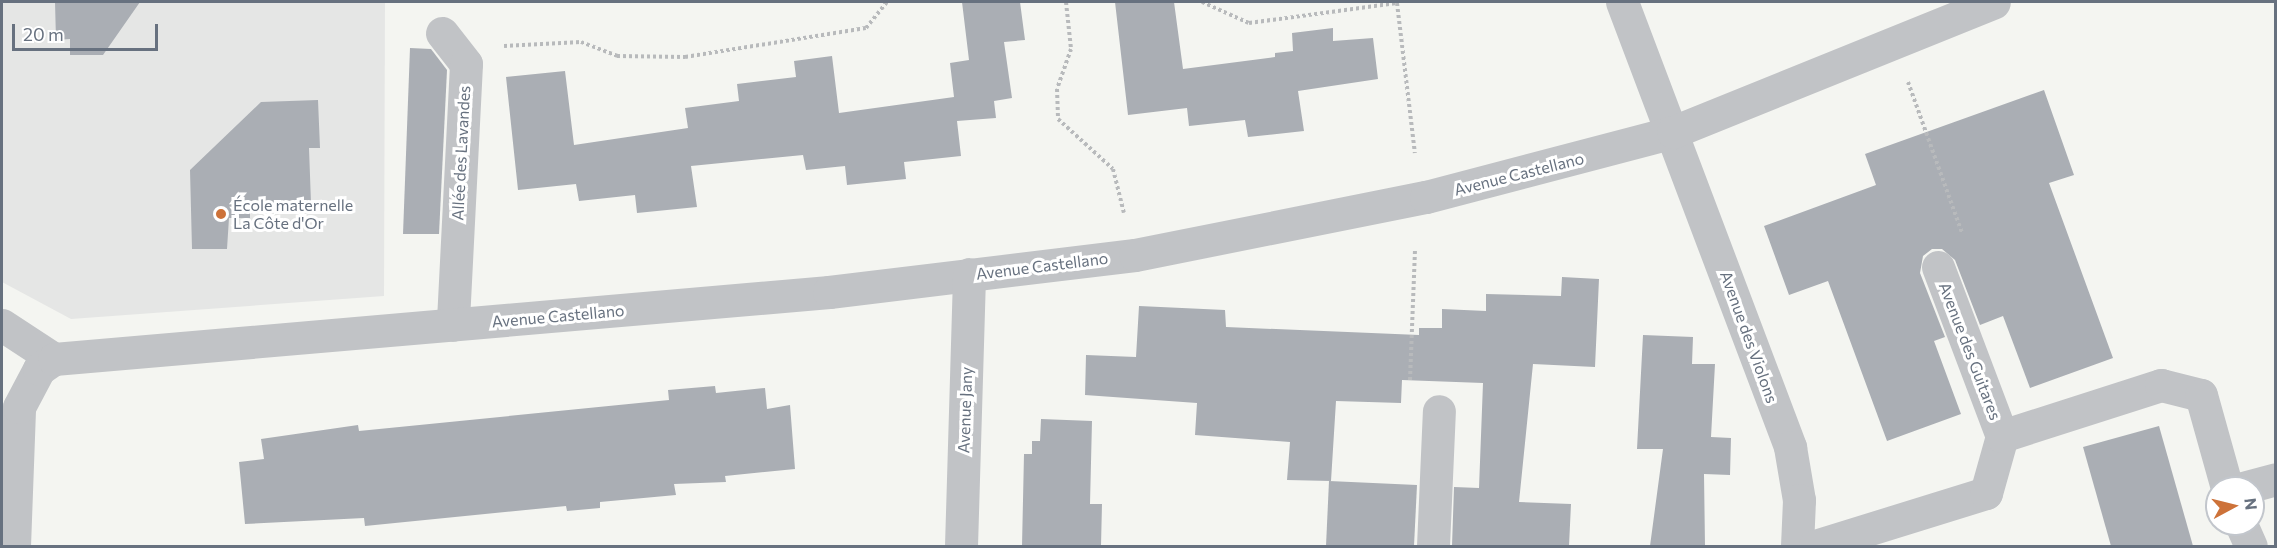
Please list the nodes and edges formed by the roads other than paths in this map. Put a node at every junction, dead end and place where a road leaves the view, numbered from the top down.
1 (1622, 2) edge
2 (1994, 2) edge
3 (442, 33) dead end
4 (1673, 132) junction
5 (1938, 267) road end
6 (969, 274) junction
7 (2, 325) edge
8 (453, 325) junction
9 (54, 359) junction
10 (1439, 411) road end
11 (2002, 436) junction
12 (2224, 476) edge
13 (14, 546) edge
14 (961, 546) edge
15 (1433, 546) edge
16 (1797, 546) edge
17 (1815, 546) edge

1 - 4 street, Avenue des Violons
2 - 4 street, Avenue Castellano
3 - 8 street, Allée des Lavandes
4 - 6 street, Avenue Castellano
4 - 16 street, Avenue des Violons
5 - 11 street, Avenue des Guitares
6 - 8 street, Avenue Castellano
6 - 14 street, Avenue Jany
7 - 9 street
8 - 9 street, Avenue Castellano
9 - 13 street
10 - 15 street
11 - 12 street, Avenue des Guitares
11 - 17 street, Avenue des Guitares

